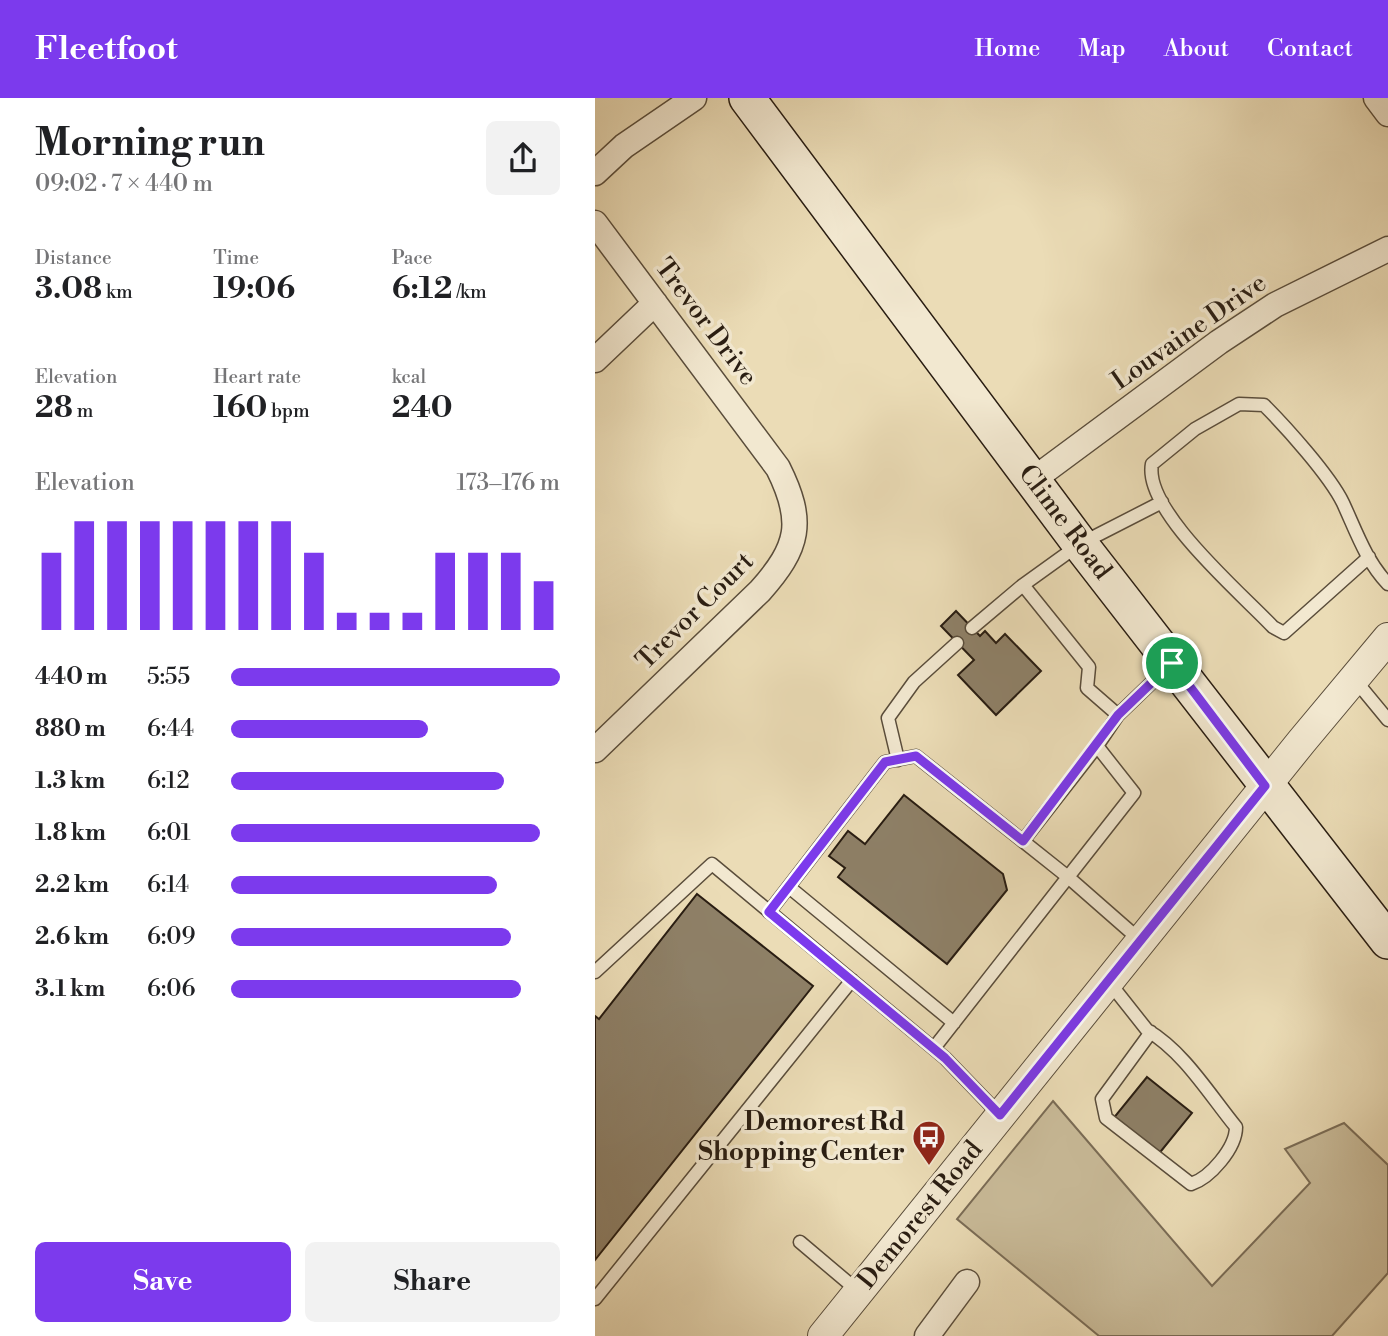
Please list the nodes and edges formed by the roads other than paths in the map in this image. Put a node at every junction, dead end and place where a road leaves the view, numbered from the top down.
1 (694, 98) edge
2 (747, 98) edge
3 (1376, 98) edge
4 (1388, 114) edge
5 (595, 173) edge
6 (595, 223) edge
7 (1388, 249) edge
8 (655, 303) junction
9 (595, 360) edge
10 (770, 457) joint
11 (1034, 479) junction
12 (1162, 502) junction
13 (1080, 544) junction
14 (1369, 557) junction
15 (1388, 584) edge
16 (1023, 585) junction
17 (972, 628) dead end
18 (1388, 638) edge
19 (957, 643) dead end
20 (1172, 663) junction
21 (1353, 678) junction
22 (1118, 715) junction
23 (1388, 720) edge
24 (1097, 746) junction
25 (595, 750) edge
26 (898, 760) junction
27 (1265, 786) junction
28 (1023, 841) junction
29 (1068, 877) junction
30 (789, 887) junction
31 (769, 912) junction
32 (1141, 942) junction
33 (1388, 942) edge
34 (595, 972) edge
35 (852, 980) junction
36 (1109, 982) junction
37 (954, 1023) junction
38 (1151, 1032) junction
39 (934, 1048) junction
40 (1000, 1115) junction
41 (800, 1242) dead end
42 (967, 1282) dead end
43 (858, 1291) junction
44 (595, 1299) edge
45 (823, 1336) edge
46 (927, 1336) edge

1 - 5 street
2 - 11 main road, Clime Road
3 - 4 street
6 - 8 street, Trevor Drive
7 - 11 street, Louvaine Drive
8 - 9 street
8 - 10 street, Trevor Drive
10 - 25 street, Trevor Court
11 - 13 main road, Clime Road
12 - 13 lane
12 - 14 lane
12 - 14 lane
13 - 16 lane
13 - 20 main road, Clime Road
14 - 15 lane
16 - 17 lane
16 - 22 lane
18 - 21 street, Demorest Road
19 - 26 lane
20 - 22 lane
20 - 27 main road, Clime Road
21 - 23 lane
21 - 27 street, Demorest Road
22 - 24 lane
24 - 28 lane
24 - 29 lane
26 - 28 lane
26 - 30 lane
27 - 32 street, Demorest Road
27 - 33 main road, Clime Road
28 - 29 lane
29 - 32 lane
29 - 37 lane
30 - 31 lane
30 - 37 lane
31 - 34 lane
31 - 35 lane
32 - 36 street, Demorest Road
35 - 39 lane
35 - 44 lane
36 - 38 lane
36 - 40 street, Demorest Road
37 - 39 lane
38 - 38 lane
39 - 40 lane
40 - 43 street, Demorest Road
41 - 43 lane
42 - 46 street
43 - 45 street, Demorest Road

